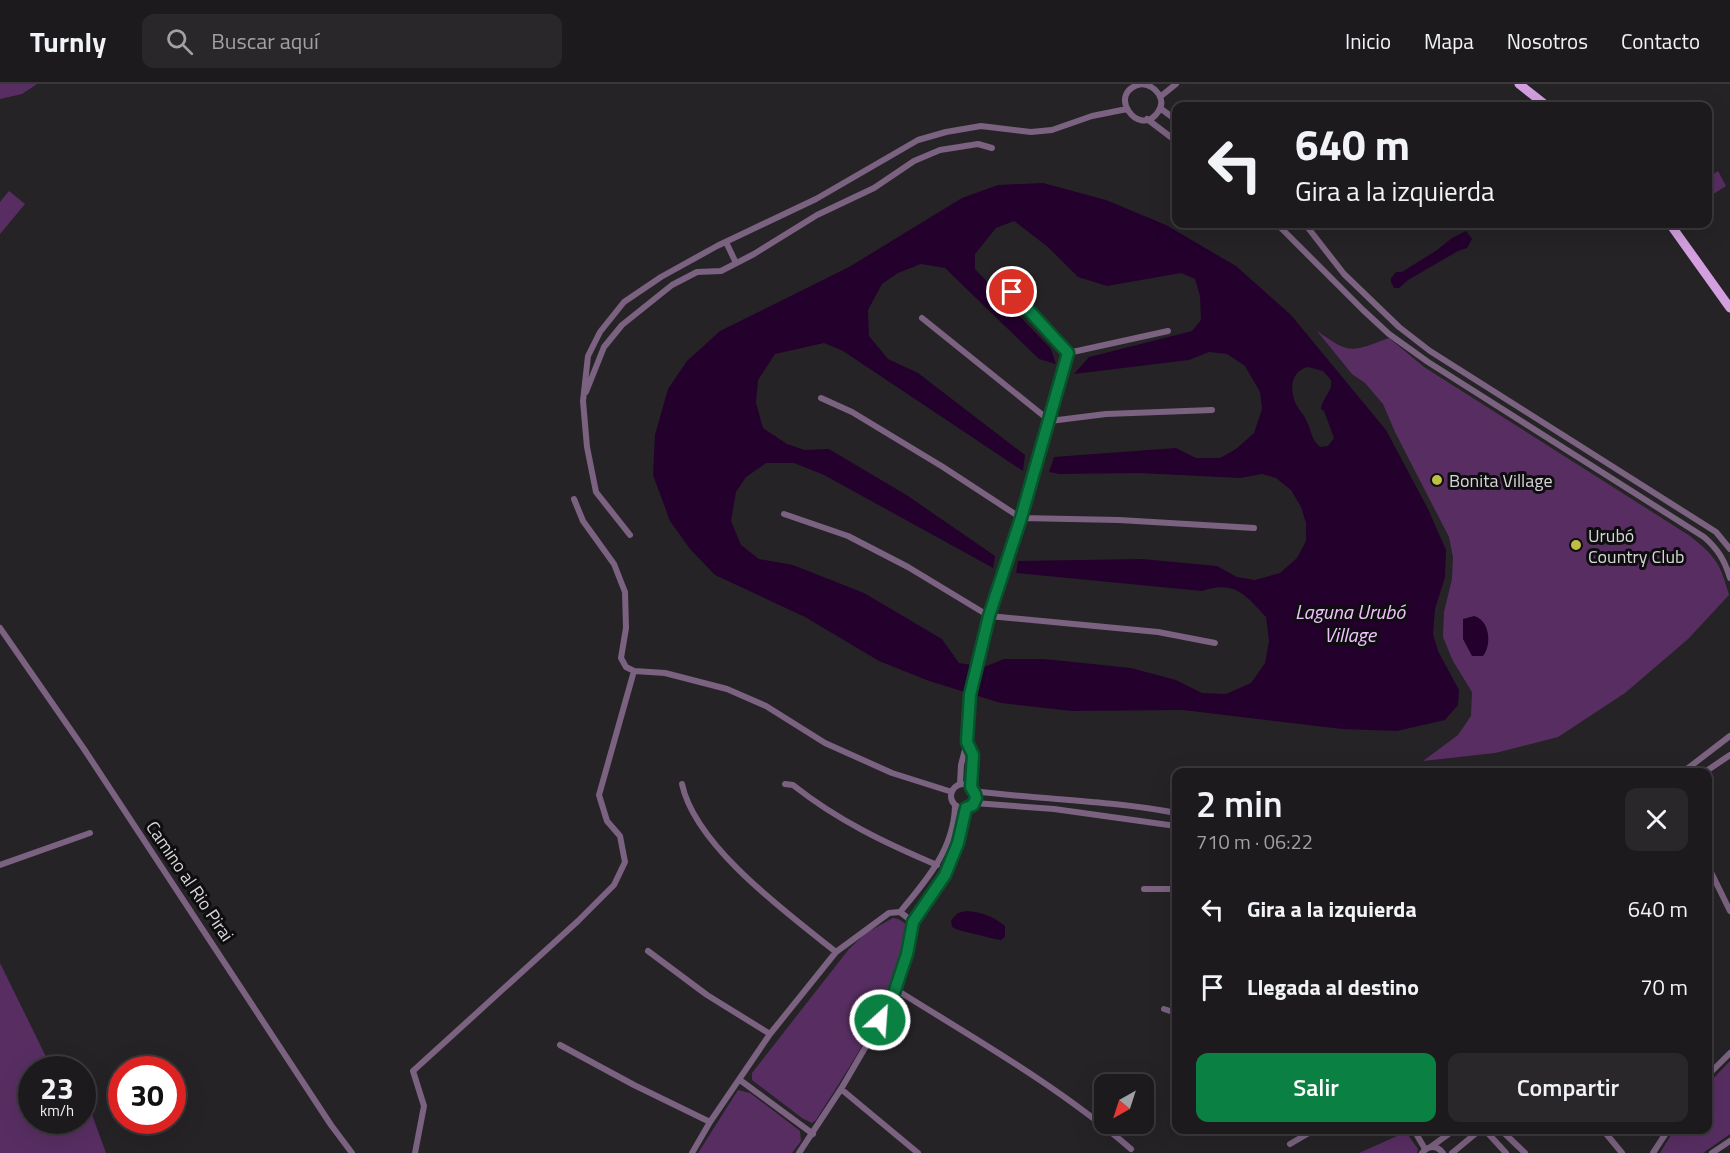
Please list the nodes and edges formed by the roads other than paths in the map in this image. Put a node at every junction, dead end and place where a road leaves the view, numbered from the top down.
1 (1142, 84) edge
2 (1176, 84) edge
3 (1519, 84) edge
4 (1155, 86) edge
5 (1160, 97) junction
6 (1542, 102) edge
7 (1160, 108) junction
8 (1127, 109) junction
9 (1172, 117) edge
10 (1147, 119) junction
11 (1172, 138) edge
12 (992, 148) dead end
13 (1281, 228) edge
14 (1308, 228) edge
15 (1673, 228) edge
16 (726, 242) junction
17 (736, 263) junction
18 (998, 277) dead end
19 (1730, 308) edge
20 (922, 318) dead end
21 (1168, 331) dead end
22 (1068, 353) junction
23 (1477, 381) junction
24 (1471, 391) junction
25 (821, 398) dead end
26 (583, 401) junction
27 (1212, 410) dead end
28 (1050, 421) junction
29 (574, 499) dead end
30 (784, 514) dead end
31 (1021, 518) junction
32 (1254, 528) dead end
33 (630, 535) dead end
34 (1725, 542) junction
35 (1717, 548) junction
36 (1730, 549) edge
37 (1730, 578) edge
38 (989, 616) junction
39 (0, 628) edge
40 (1215, 643) dead end
41 (634, 671) junction
42 (1730, 736) edge
43 (967, 742) junction
44 (1730, 755) edge
45 (1703, 758) junction
46 (1689, 768) edge
47 (1707, 768) edge
48 (1712, 768) edge
49 (682, 784) dead end
50 (785, 784) dead end
51 (960, 784) junction
52 (973, 789) junction
53 (952, 792) junction
54 (974, 803) junction
55 (955, 806) junction
56 (966, 808) junction
57 (1172, 812) edge
58 (1172, 826) edge
59 (90, 833) dead end
60 (0, 865) edge
61 (937, 865) junction
62 (1712, 874) edge
63 (1144, 889) dead end
64 (1172, 890) edge
65 (1730, 911) edge
66 (900, 912) junction
67 (913, 922) junction
68 (648, 951) dead end
69 (836, 952) junction
70 (895, 988) junction
71 (1164, 1010) dead end
72 (1172, 1012) edge
73 (770, 1034) junction
74 (560, 1045) dead end
75 (1730, 1053) edge
76 (1712, 1071) edge
77 (740, 1080) junction
78 (841, 1089) junction
79 (710, 1122) junction
80 (813, 1134) junction
81 (1307, 1134) edge
82 (1416, 1134) edge
83 (1448, 1134) edge
84 (1475, 1134) edge
85 (1489, 1134) edge
86 (1505, 1134) edge
87 (1606, 1134) edge
88 (1665, 1134) edge
89 (1730, 1141) edge
90 (1290, 1144) dead end
91 (1432, 1146) junction
92 (1131, 1149) dead end
93 (1424, 1151) edge
94 (352, 1153) edge
95 (415, 1153) edge
96 (692, 1153) edge
97 (799, 1153) edge
98 (918, 1153) edge
99 (1443, 1153) edge
100 (1452, 1153) edge
101 (1506, 1153) edge
102 (1525, 1153) edge
103 (1622, 1153) edge
104 (1653, 1153) edge
105 (1712, 1153) edge

1 - 4 street
1 - 8 street
2 - 5 street
3 - 6 main road
4 - 5 street
5 - 7 street
7 - 9 street
7 - 10 street
8 - 10 street
8 - 16 street
10 - 11 street
12 - 17 street
13 - 24 street
14 - 23 street
15 - 19 main road
16 - 17 street
16 - 26 street
17 - 26 street
18 - 22 street
20 - 28 street
21 - 22 street
22 - 28 street
23 - 24 street
23 - 34 street
24 - 35 street
25 - 31 street
26 - 33 street
27 - 28 street
28 - 31 street
29 - 41 street
30 - 38 street
31 - 32 street
31 - 38 street
34 - 35 street
34 - 36 street
35 - 37 street
38 - 40 street
38 - 43 street
39 - 94 street, Camino al Rio Pirai
41 - 53 street
41 - 95 street
42 - 45 street
43 - 51 street
43 - 52 street
44 - 48 street
45 - 46 street
45 - 47 street
49 - 69 street
50 - 61 street
51 - 52 street
51 - 53 street
52 - 54 street
52 - 57 street
53 - 55 street
54 - 56 street
54 - 58 street
55 - 56 street
55 - 61 street
56 - 67 street
59 - 60 street
61 - 66 street
62 - 65 street
63 - 64 street
66 - 67 street
66 - 69 street
67 - 70 street
68 - 73 street
69 - 73 street
70 - 78 street
70 - 92 street
71 - 72 street
73 - 77 street
74 - 79 street
75 - 76 street
77 - 79 street
77 - 80 street
78 - 80 street
78 - 98 street
79 - 96 street
80 - 97 street
81 - 90 street
82 - 93 street
83 - 91 street
84 - 100 street
85 - 101 street
86 - 102 street
87 - 103 street
88 - 104 street
89 - 105 street
91 - 93 street
91 - 99 street

